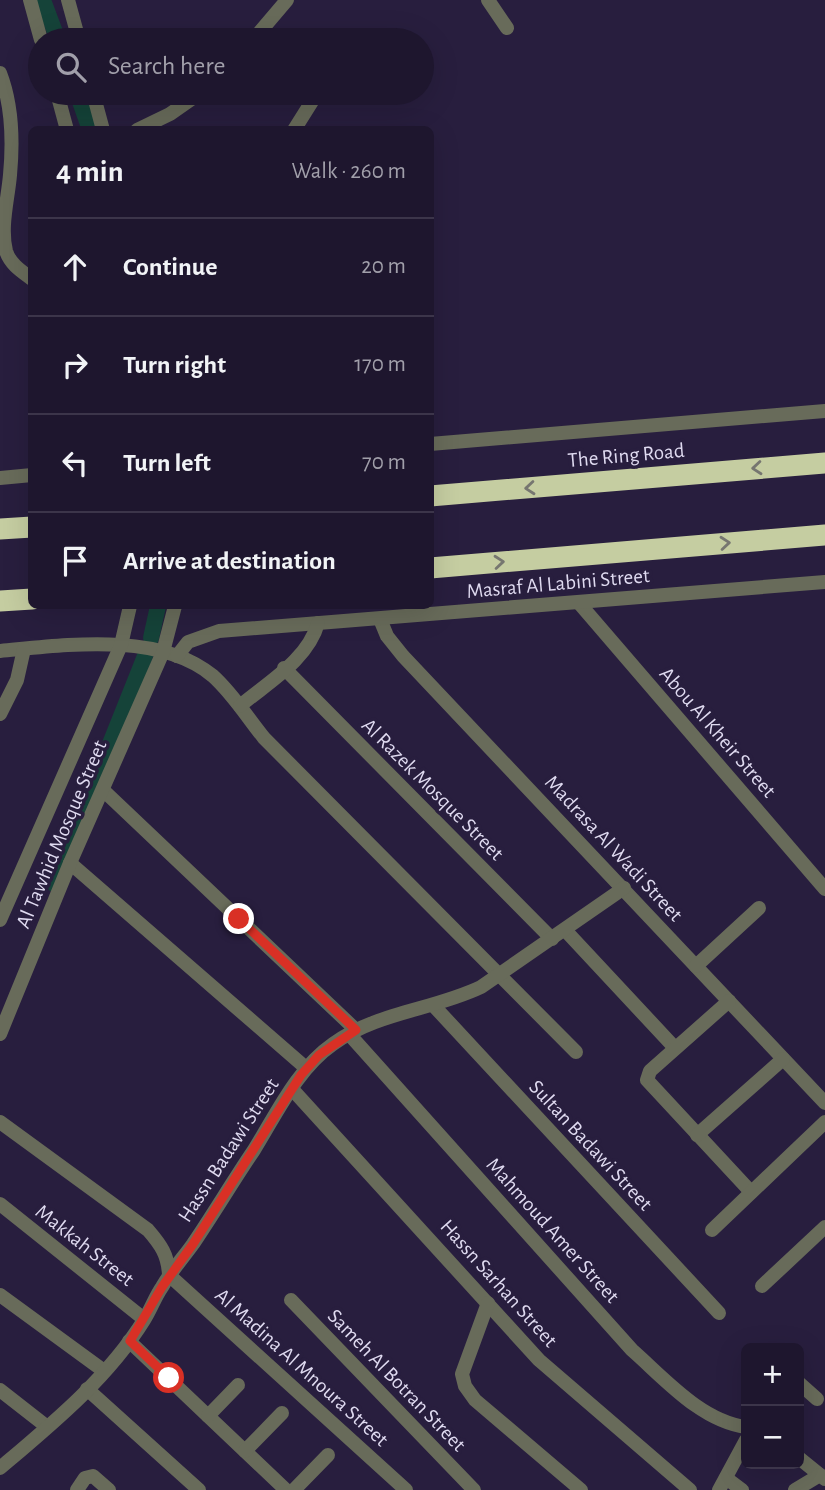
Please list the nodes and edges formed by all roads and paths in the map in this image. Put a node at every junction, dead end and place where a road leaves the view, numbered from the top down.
1 (30, 0) edge
2 (68, 0) edge
3 (287, 0) edge
4 (488, 0) edge
5 (38, 28) edge
6 (76, 28) edge
7 (268, 28) edge
8 (507, 28) dead end
9 (0, 73) edge
10 (60, 105) edge
11 (96, 105) edge
12 (183, 105) edge
13 (310, 105) edge
14 (66, 126) edge
15 (102, 126) edge
16 (145, 126) edge
17 (297, 126) edge
18 (28, 276) edge
19 (825, 411) edge
20 (434, 444) edge
21 (825, 463) edge
22 (28, 475) edge
23 (0, 478) edge
24 (434, 496) edge
25 (28, 527) edge
26 (0, 529) edge
27 (825, 535) edge
28 (434, 568) edge
29 (825, 582) edge
30 (28, 599) edge
31 (0, 601) edge
32 (579, 603) junction
33 (129, 609) edge
34 (174, 609) edge
35 (380, 619) junction
36 (318, 623) junction
37 (121, 645) junction
38 (24, 649) junction
39 (0, 651) edge
40 (170, 654) junction
41 (284, 668) junction
42 (240, 706) junction
43 (0, 714) edge
44 (103, 790) junction
45 (70, 863) junction
46 (624, 888) junction
47 (825, 888) edge
48 (759, 908) dead end
49 (1, 914) edge
50 (565, 930) junction
51 (552, 939) junction
52 (696, 966) junction
53 (500, 974) junction
54 (729, 1001) junction
55 (433, 1005) junction
56 (353, 1032) junction
57 (0, 1034) edge
58 (675, 1048) junction
59 (576, 1052) dead end
60 (783, 1059) junction
61 (306, 1068) junction
62 (292, 1089) junction
63 (825, 1102) edge
64 (0, 1122) edge
65 (825, 1122) edge
66 (697, 1135) junction
67 (751, 1192) junction
68 (0, 1204) edge
69 (825, 1227) edge
70 (712, 1230) dead end
71 (169, 1275) junction
72 (762, 1286) dead end
73 (0, 1295) edge
74 (290, 1300) dead end
75 (488, 1303) junction
76 (719, 1313) dead end
77 (144, 1319) junction
78 (130, 1341) junction
79 (104, 1371) junction
80 (238, 1385) dead end
81 (804, 1387) edge
82 (87, 1389) junction
83 (0, 1390) edge
84 (817, 1399) dead end
85 (282, 1413) dead end
86 (208, 1416) junction
87 (46, 1426) junction
88 (741, 1426) edge
89 (741, 1450) edge
90 (246, 1451) junction
91 (328, 1455) dead end
92 (804, 1462) edge
93 (0, 1468) edge
94 (823, 1477) edge
95 (723, 1484) edge
96 (79, 1486) edge
97 (109, 1490) edge
98 (199, 1490) edge
99 (286, 1490) edge
100 (294, 1490) edge
101 (406, 1490) edge
102 (474, 1490) edge
103 (581, 1490) edge
104 (690, 1490) edge
105 (742, 1490) edge
106 (795, 1490) edge

1 - 5 street
2 - 6 street
3 - 7 street
4 - 8 street
9 - 18 street
10 - 14 street
11 - 15 street
12 - 16 street
13 - 17 street
19 - 20 street
21 -> 24 highway, The Ring Road
22 - 23 street
25 - 26 highway
28 -> 27 highway
29 - 32 street, Masraf Al Labini Street
30 - 31 highway
32 - 35 street, Masraf Al Labini Street
32 - 47 street, Abou Al Kheir Street
33 - 37 street, Al Tawhid Mosque Street
34 - 40 street, Al Tawhid Mosque Street
35 - 36 street, Masraf Al Labini Street
35 - 46 street, Madrasa Al Wadi Street
36 - 40 street, Masraf Al Labini Street
36 - 41 street
37 - 38 street
37 - 40 street
37 - 49 street, Al Tawhid Mosque Street
38 - 39 street
38 - 43 street
40 - 42 street
40 - 44 street, Al Tawhid Mosque Street
41 - 42 street
41 - 51 street, Al Razek Mosque Street
42 - 53 street
44 - 45 street, Al Tawhid Mosque Street
44 - 56 street, Mahmoud Amer Street
45 - 57 street, Al Tawhid Mosque Street
45 - 61 street
46 - 50 street, Hassn Badawi Street
46 - 52 street, Madrasa Al Wadi Street
48 - 52 street
50 - 51 street, Hassn Badawi Street
50 - 58 street
51 - 53 street, Hassn Badawi Street
52 - 54 street, Madrasa Al Wadi Street
53 - 55 street, Hassn Badawi Street
53 - 59 street
54 - 58 street
54 - 60 street, Madrasa Al Wadi Street
55 - 56 street, Hassn Badawi Street
55 - 76 street, Sultan Badawi Street
56 - 61 street, Hassn Badawi Street
56 - 88 street, Mahmoud Amer Street
58 - 66 street
60 - 63 street, Madrasa Al Wadi Street
60 - 66 street
61 - 62 street, Hassn Badawi Street
62 - 71 street, Hassn Badawi Street
62 - 75 street, Hassn Sarhan Street
64 - 71 street
65 - 67 street
66 - 67 street
67 - 70 street
68 - 77 street, Makkah Street
69 - 72 street
71 - 77 street, Hassn Badawi Street
71 - 101 street, Al Madina Al Mnoura Street
73 - 79 street
74 - 102 street, Sameh Al Botran Street
75 - 103 street
75 - 104 street, Hassn Sarhan Street
77 - 78 street, Hassn Badawi Street
78 - 79 street, Hassn Badawi Street
78 - 86 street
79 - 82 street, Hassn Badawi Street
80 - 86 street
81 - 84 street
82 - 87 street, Hassn Badawi Street
82 - 98 street
83 - 87 street
85 - 90 street
86 - 90 street
87 - 93 street, Hassn Badawi Street
89 - 95 street
90 - 99 street
91 - 100 street
92 - 94 street
94 - 106 street
95 - 105 street
96 - 97 street

